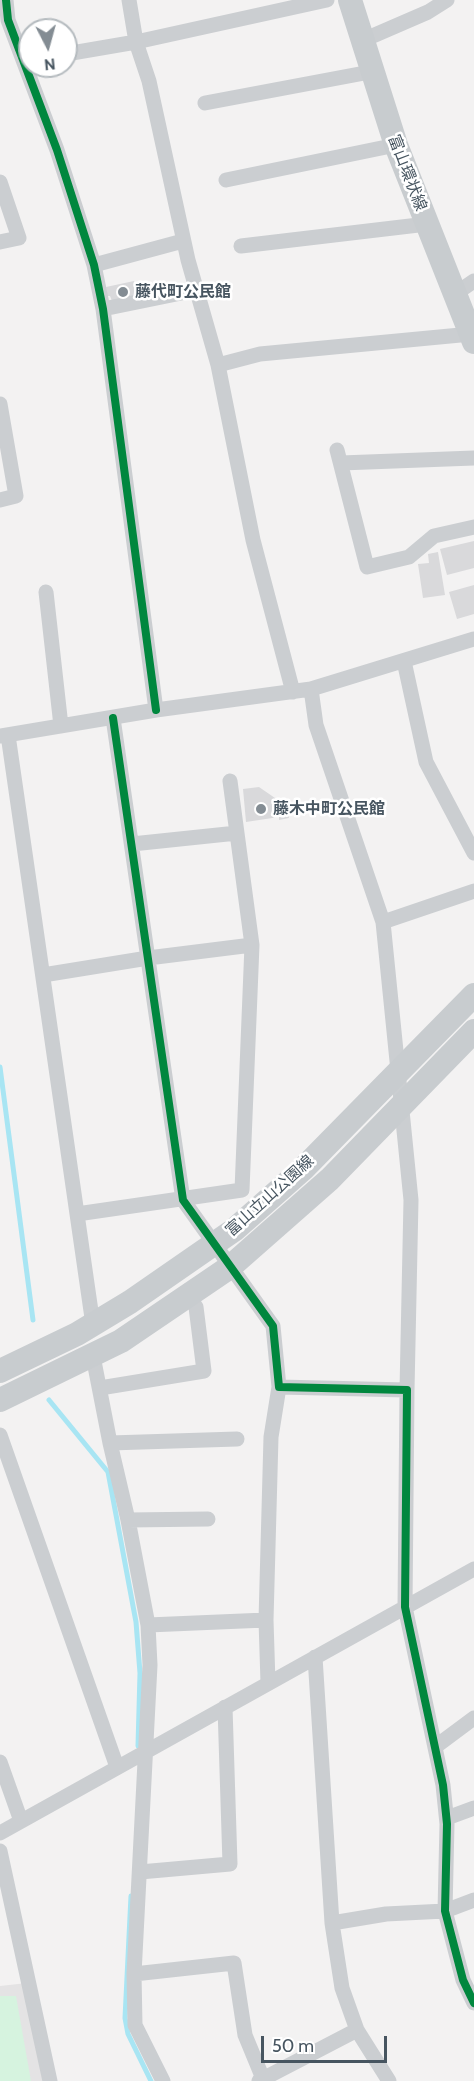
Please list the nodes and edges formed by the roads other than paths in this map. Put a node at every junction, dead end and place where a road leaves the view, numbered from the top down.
1 (6, 0) edge
2 (129, 0) edge
3 (327, 0) edge
4 (350, 0) edge
5 (447, 0) edge
6 (18, 41) edge
7 (136, 42) junction
8 (361, 42) junction
9 (78, 52) edge
10 (370, 72) junction
11 (33, 78) edge
12 (205, 103) dead end
13 (396, 145) junction
14 (226, 180) dead end
15 (0, 182) edge
16 (427, 224) junction
17 (183, 241) junction
18 (0, 242) edge
19 (241, 246) dead end
20 (94, 265) junction
21 (464, 287) edge
22 (196, 290) junction
23 (103, 309) junction
24 (472, 338) edge
25 (218, 365) junction
26 (0, 404) edge
27 (474, 458) edge
28 (0, 500) edge
29 (474, 527) edge
30 (46, 592) dead end
31 (474, 639) edge
32 (404, 661) junction
33 (311, 689) junction
34 (293, 692) junction
35 (156, 710) junction
36 (113, 718) junction
37 (61, 726) junction
38 (4, 736) edge
39 (230, 781) dead end
40 (237, 833) junction
41 (132, 844) junction
42 (474, 853) edge
43 (474, 891) edge
44 (383, 922) junction
45 (252, 945) junction
46 (148, 958) junction
47 (43, 975) junction
48 (474, 995) edge
49 (474, 1031) edge
50 (397, 1074) junction
51 (399, 1107) junction
52 (183, 1200) junction
53 (77, 1214) junction
54 (214, 1245) junction
55 (230, 1267) junction
56 (189, 1297) junction
57 (93, 1325) junction
58 (93, 1356) junction
59 (0, 1371) edge
60 (279, 1387) junction
61 (100, 1388) junction
62 (407, 1390) junction
63 (0, 1400) edge
64 (0, 1435) edge
65 (237, 1439) dead end
66 (110, 1443) junction
67 (208, 1519) dead end
68 (129, 1520) junction
69 (474, 1569) edge
70 (405, 1607) junction
71 (266, 1620) junction
72 (148, 1624) junction
73 (315, 1657) junction
74 (268, 1683) junction
75 (225, 1707) junction
76 (474, 1718) edge
77 (435, 1747) junction
78 (146, 1751) junction
79 (0, 1762) edge
80 (117, 1767) junction
81 (474, 1808) edge
82 (447, 1818) junction
83 (21, 1821) junction
84 (0, 1833) edge
85 (0, 1851) edge
86 (140, 1872) junction
87 (474, 1900) edge
88 (444, 1911) junction
89 (332, 1923) junction
90 (134, 1974) junction
91 (474, 2003) edge
92 (357, 2030) junction
93 (262, 2080) edge
94 (50, 2081) edge
95 (163, 2081) edge
96 (389, 2081) edge

1 - 6 street
2 - 7 street
3 - 7 street
4 - 8 main road, 富山環状線
5 - 8 street
7 - 9 street
7 - 17 street
8 - 10 main road, 富山環状線
10 - 12 street
10 - 13 main road, 富山環状線
11 - 20 street
13 - 14 street
13 - 16 main road, 富山環状線
15 - 18 street
16 - 19 street
16 - 21 main road, 富山環状線
17 - 20 street
17 - 22 street
20 - 23 street
21 - 24 main road, 富山環状線
22 - 23 street
22 - 25 street
23 - 35 street
24 - 25 street
25 - 34 street
26 - 28 street
27 - 29 street
30 - 37 street
31 - 32 street
32 - 33 street
32 - 42 street
33 - 34 street
33 - 44 street
34 - 35 street
35 - 36 street
36 - 37 street
36 - 41 street
37 - 38 street
38 - 47 street
39 - 40 street
40 - 41 street
40 - 45 street
41 - 46 street
43 - 44 street
44 - 50 street
45 - 46 street
45 - 52 street
46 - 47 street
46 - 52 street
47 - 53 street
48 - 50 main road, 富山立山公園線
49 - 51 main road, 富山立山公園線
50 - 51 street
50 - 54 main road, 富山立山公園線
51 - 55 main road, 富山立山公園線
51 - 62 street
52 - 53 street
52 - 54 street
53 - 57 street
54 - 55 street
54 - 57 main road, 富山立山公園線
55 - 56 main road, 富山立山公園線
55 - 60 street
56 - 58 main road, 富山立山公園線
56 - 61 street
57 - 59 main road, 富山立山公園線
58 - 61 street
58 - 63 main road, 富山立山公園線
60 - 62 street
60 - 71 street
61 - 66 street
62 - 70 street
64 - 80 street
65 - 66 street
66 - 68 street
67 - 68 street
68 - 72 street
69 - 70 street
70 - 73 street
70 - 77 street
71 - 72 street
71 - 74 street
72 - 78 street
73 - 74 street
73 - 89 street
74 - 75 street
75 - 78 street
75 - 86 street
76 - 77 street
77 - 82 street
78 - 80 street
78 - 86 street
79 - 83 street
80 - 83 street
81 - 82 street
82 - 88 street
83 - 84 street
85 - 94 street
86 - 90 street
87 - 88 street
88 - 89 street
88 - 91 street
89 - 92 street
90 - 93 street
90 - 95 street
92 - 93 street
92 - 96 street

